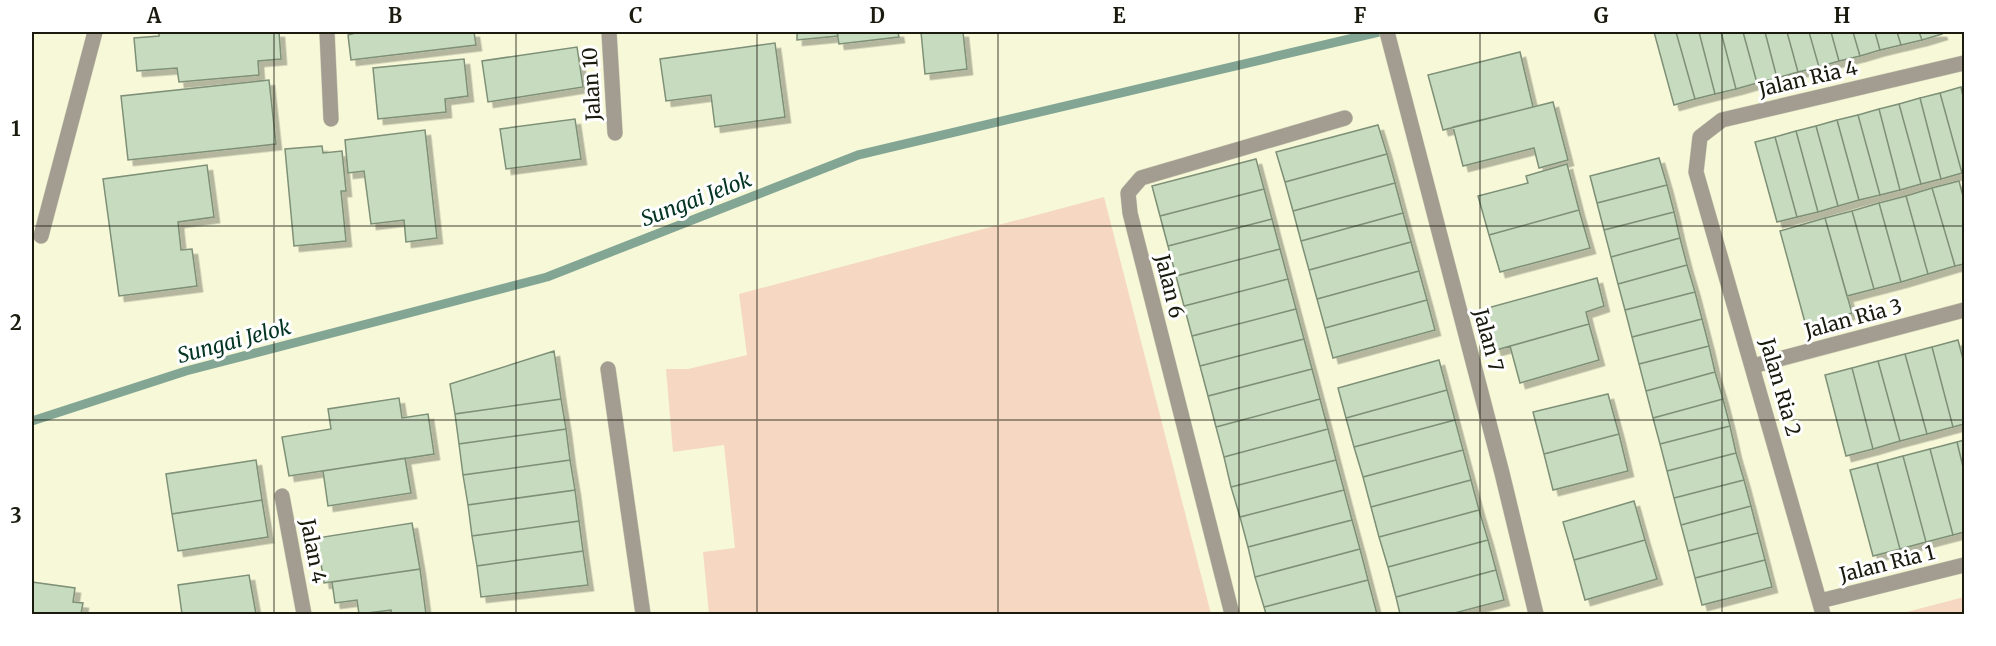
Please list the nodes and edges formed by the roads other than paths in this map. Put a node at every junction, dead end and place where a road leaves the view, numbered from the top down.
1 (95, 32) edge
2 (327, 32) edge
3 (609, 32) edge
4 (1387, 32) edge
5 (1965, 63) edge
6 (1345, 118) dead end
7 (331, 119) dead end
8 (615, 134) dead end
9 (1696, 172) joint
10 (41, 236) dead end
11 (1965, 310) edge
12 (1753, 366) junction
13 (608, 369) dead end
14 (282, 496) dead end
15 (1965, 565) edge
16 (1821, 608) edge
17 (304, 615) edge
18 (643, 615) edge
19 (1232, 615) edge
20 (1536, 615) edge

1 - 10 street
2 - 7 street
3 - 8 street, Jalan 10
4 - 20 street, Jalan 7
5 - 9 street, Jalan Ria 4
6 - 19 street, Jalan 6
9 - 12 street, Jalan Ria 2
11 - 12 street, Jalan Ria 3
12 - 16 street, Jalan Ria 2
13 - 18 street
14 - 17 street, Jalan 4
15 - 16 street, Jalan Ria 1

